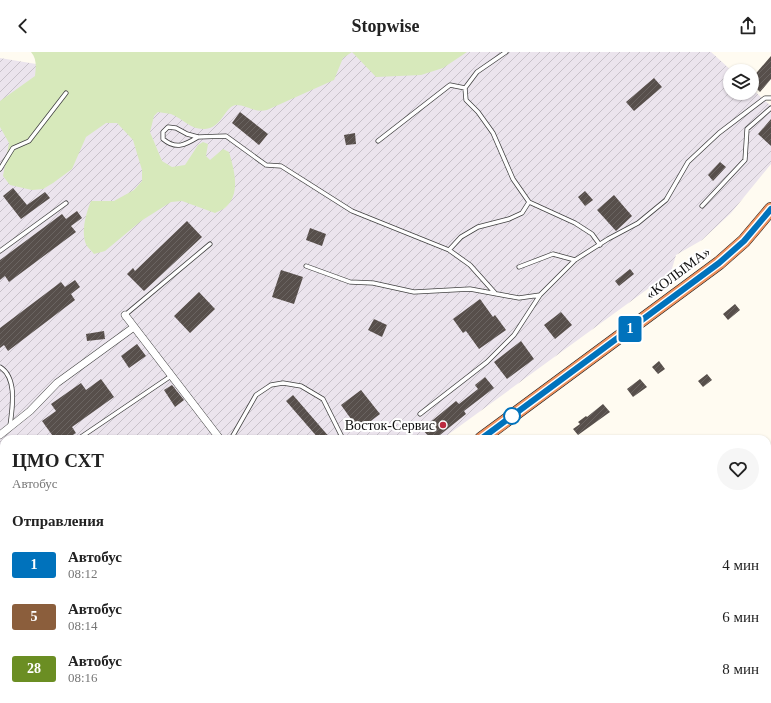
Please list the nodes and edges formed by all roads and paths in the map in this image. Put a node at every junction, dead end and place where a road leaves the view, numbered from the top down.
1 (506, 52) edge
2 (465, 88) junction
3 (66, 93) dead end
4 (771, 98) edge
5 (771, 108) edge
6 (198, 137) junction
7 (378, 141) dead end
8 (0, 169) edge
9 (529, 202) junction
10 (66, 203) dead end
11 (702, 206) dead end
12 (771, 209) edge
13 (210, 244) dead end
14 (600, 245) junction
15 (449, 250) junction
16 (0, 251) edge
17 (575, 260) junction
18 (306, 266) dead end
19 (519, 268) dead end
20 (496, 294) junction
21 (540, 295) junction
22 (125, 315) joint
23 (134, 327) junction
24 (0, 366) edge
25 (172, 376) junction
26 (420, 414) dead end
27 (10, 428) junction
28 (0, 435) edge
29 (84, 435) edge
30 (217, 435) edge
31 (233, 435) edge
32 (341, 435) edge
33 (486, 435) edge

1 - 2 lane
2 - 7 lane
2 - 9 lane
3 - 8 lane
4 - 14 lane
5 - 11 lane
6 - 6 lane
6 - 15 lane
9 - 14 lane
9 - 15 lane
10 - 16 lane
12 - 33 highway, «КОЛЫМА»
13 - 22 lane
14 - 17 lane
15 - 20 lane
17 - 19 lane
17 - 21 lane
18 - 20 lane
20 - 21 lane
21 - 26 lane
22 - 23 street
23 - 25 street
23 - 27 street
24 - 27 lane
25 - 29 lane
25 - 30 street
27 - 28 street
31 - 32 lane

